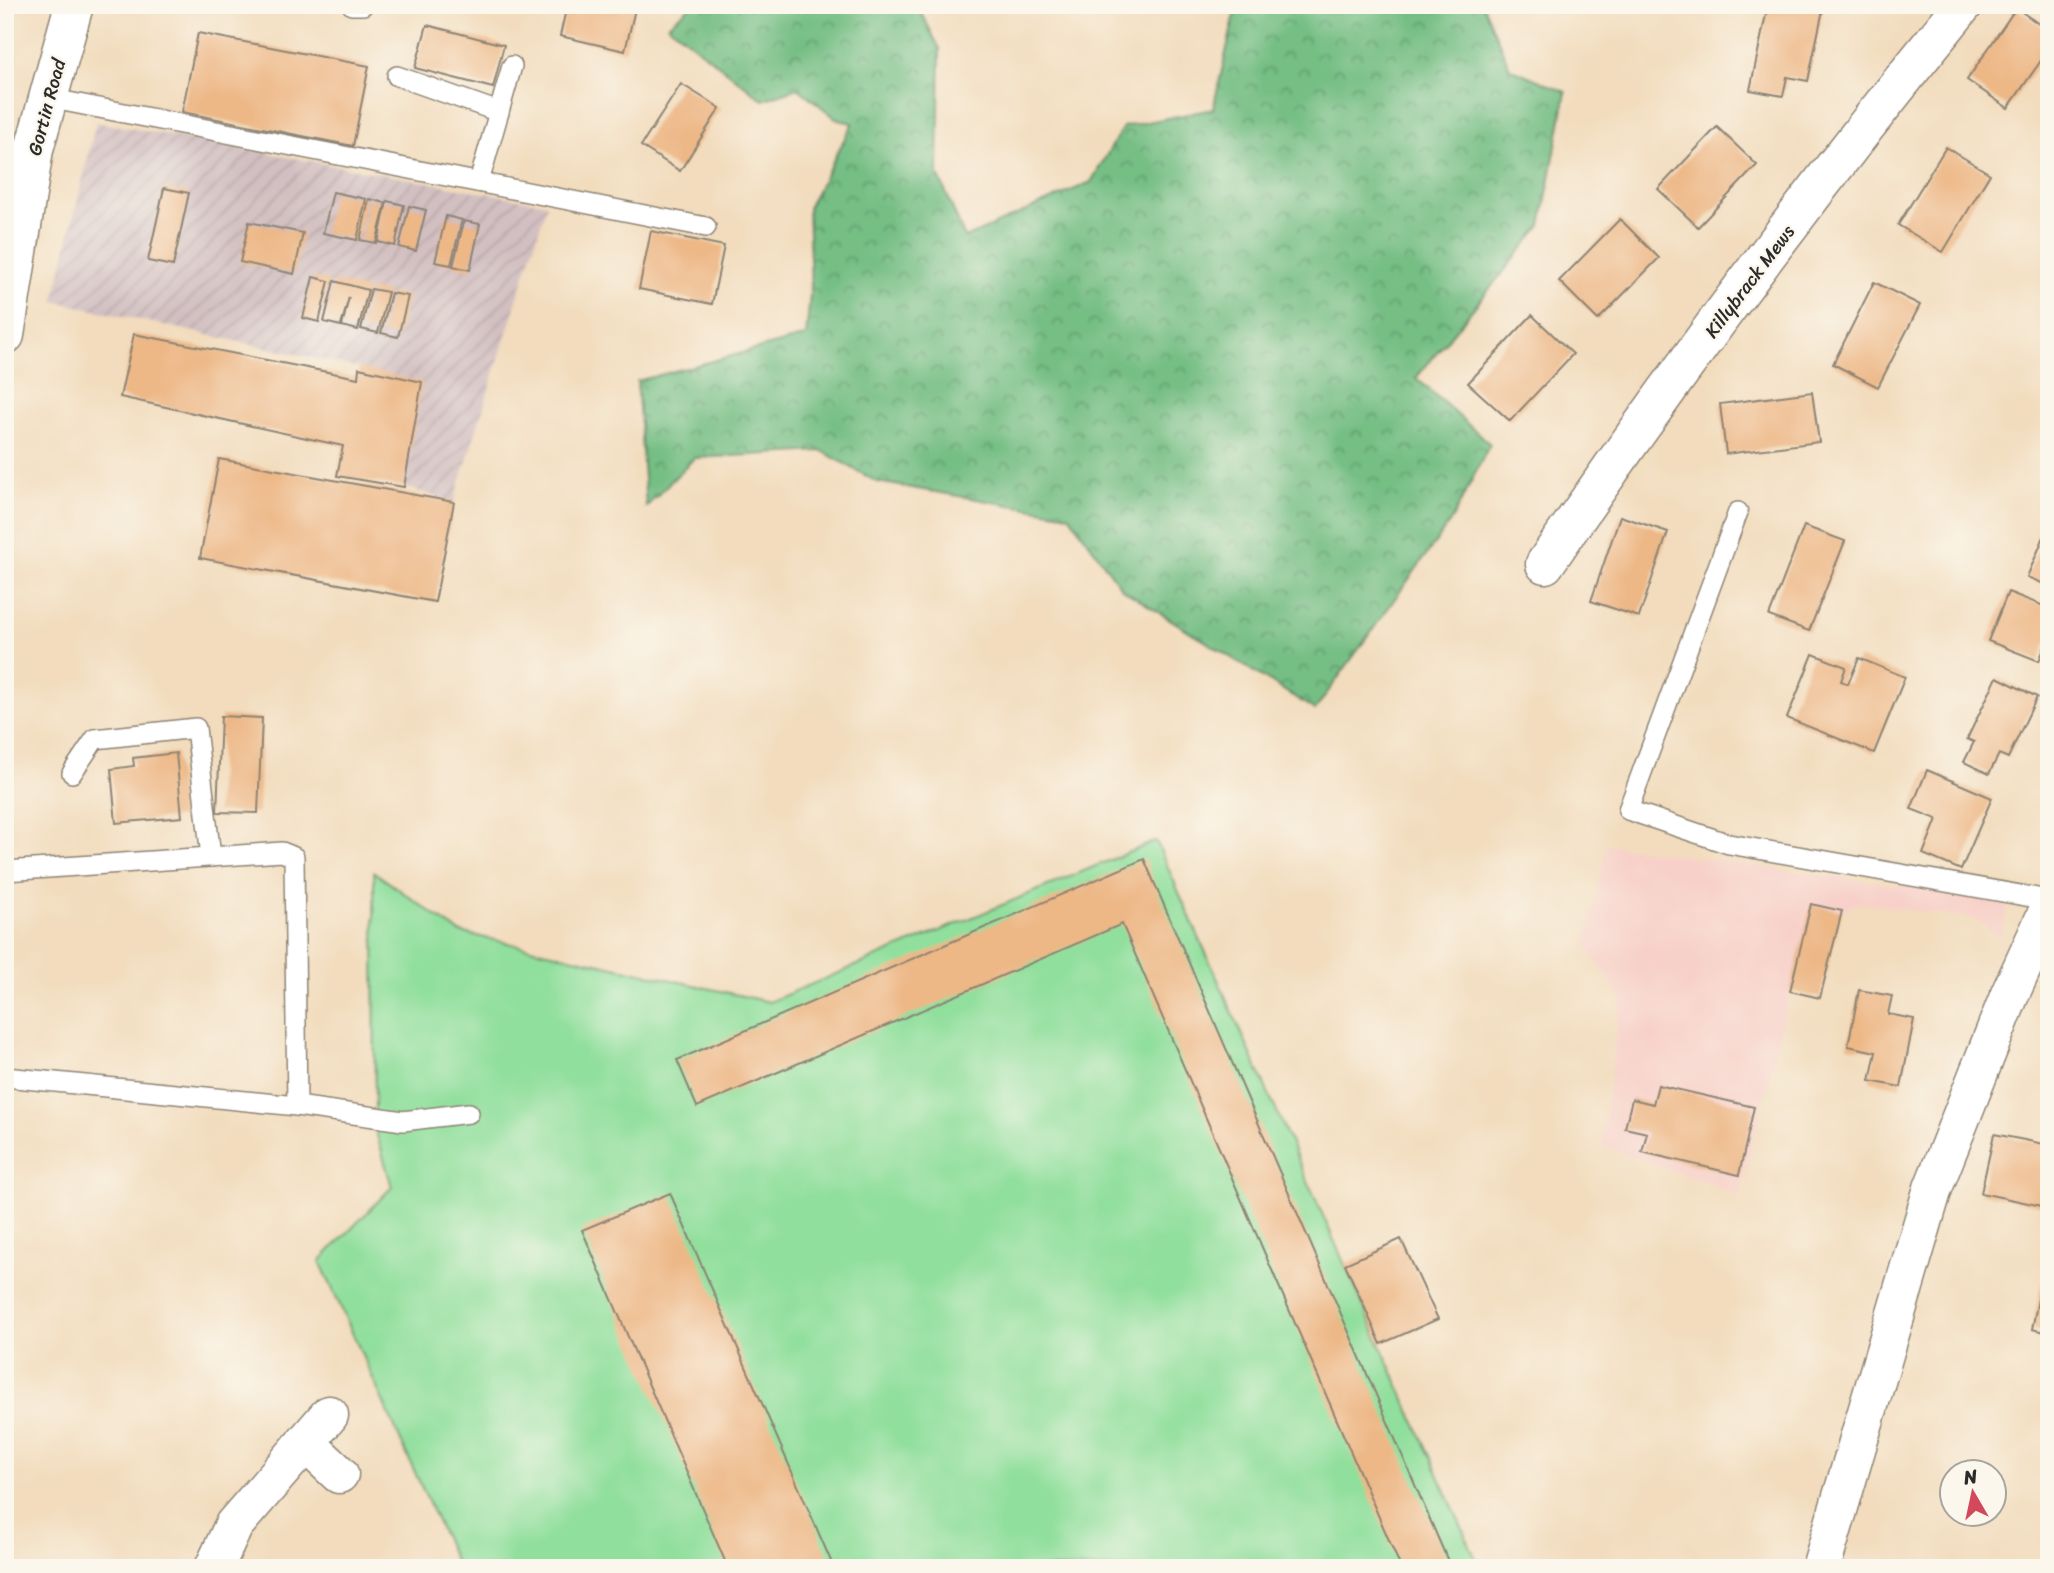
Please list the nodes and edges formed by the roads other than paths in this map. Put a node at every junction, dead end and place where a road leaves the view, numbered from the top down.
1 (74, 5) edge
2 (352, 5) edge
3 (363, 5) edge
4 (1963, 5) edge
5 (513, 66) dead end
6 (397, 76) dead end
7 (48, 98) junction
8 (499, 112) junction
9 (479, 182) junction
10 (706, 227) dead end
11 (9, 296) edge
12 (5, 335) edge
13 (1738, 512) dead end
14 (1545, 564) dead end
15 (72, 773) dead end
16 (211, 857) junction
17 (5, 871) edge
18 (2049, 900) edge
19 (2049, 909) edge
20 (5, 1077) edge
21 (297, 1106) junction
22 (469, 1113) dead end
23 (339, 1474) dead end
24 (214, 1568) edge
25 (1821, 1568) edge

1 - 7 street, Gortin Road
2 - 3 lane
4 - 14 street, Killybrack Mews
5 - 8 lane
6 - 8 lane
7 - 9 lane
7 - 11 street, Gortin Road
8 - 9 lane
9 - 10 lane
11 - 12 street, Gortin Road
13 - 18 lane
15 - 16 lane
16 - 17 lane
16 - 21 lane
19 - 25 street
20 - 21 lane
21 - 22 lane
23 - 24 street

